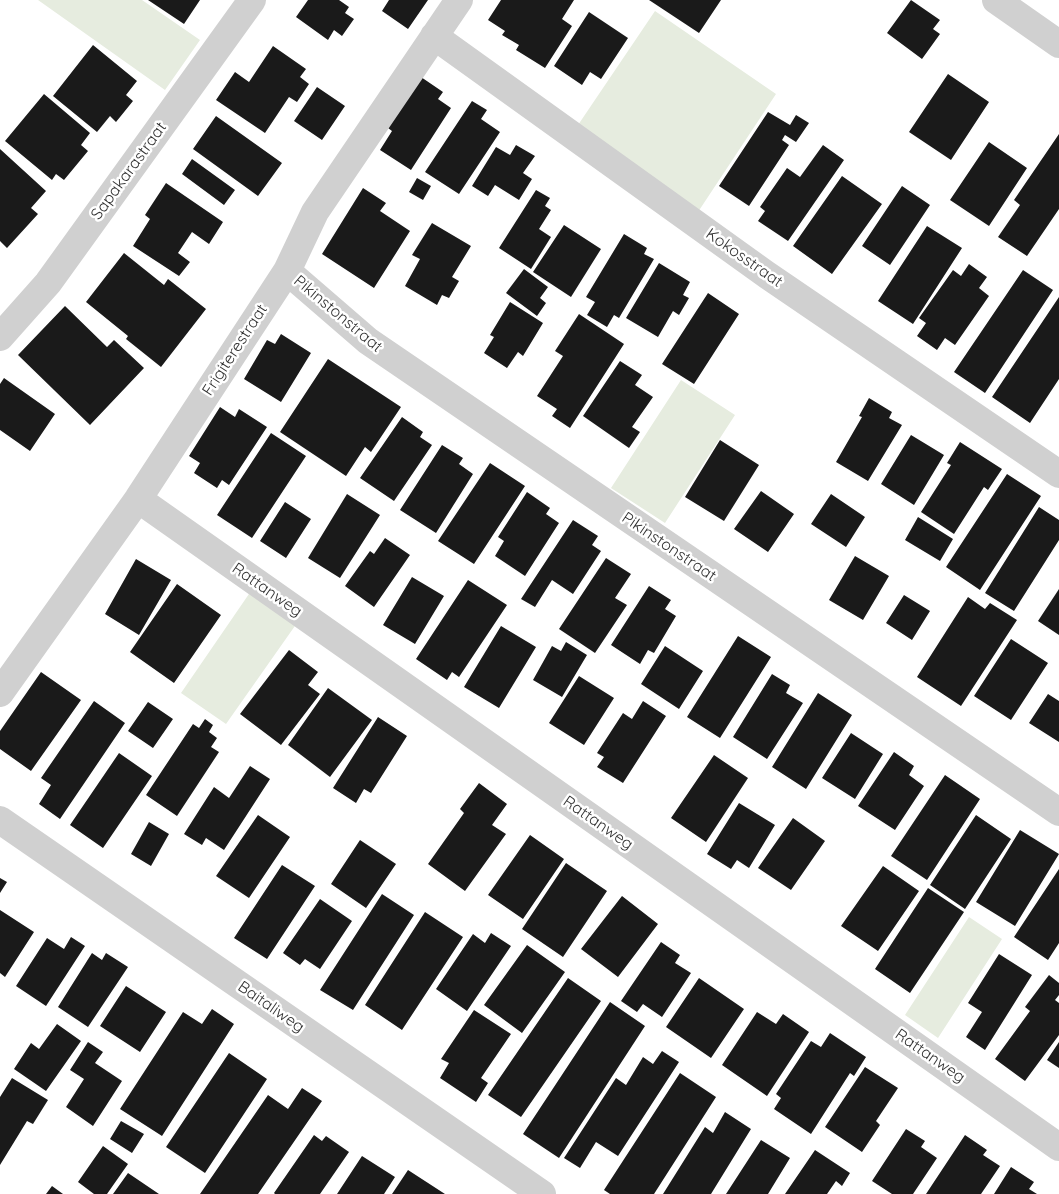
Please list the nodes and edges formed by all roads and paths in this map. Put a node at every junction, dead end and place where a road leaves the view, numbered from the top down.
1 (252, 0) edge
2 (459, 0) edge
3 (996, 0) edge
4 (434, 36) junction
5 (1059, 44) edge
6 (288, 271) junction
7 (0, 337) edge
8 (1059, 474) edge
9 (138, 499) junction
10 (0, 693) edge
11 (1059, 812) edge
12 (0, 820) edge
13 (1059, 1147) edge
14 (542, 1194) edge

1 - 7 street, Sapakarastraat
2 - 4 street, Frigiterestraat
3 - 5 street
4 - 6 street, Frigiterestraat
4 - 8 street, Kokosstraat
6 - 9 street, Frigiterestraat
6 - 11 street, Pikinstonstraat
9 - 10 street, Frigiterestraat
9 - 13 street, Rattanweg
12 - 14 street, Baitaliweg

